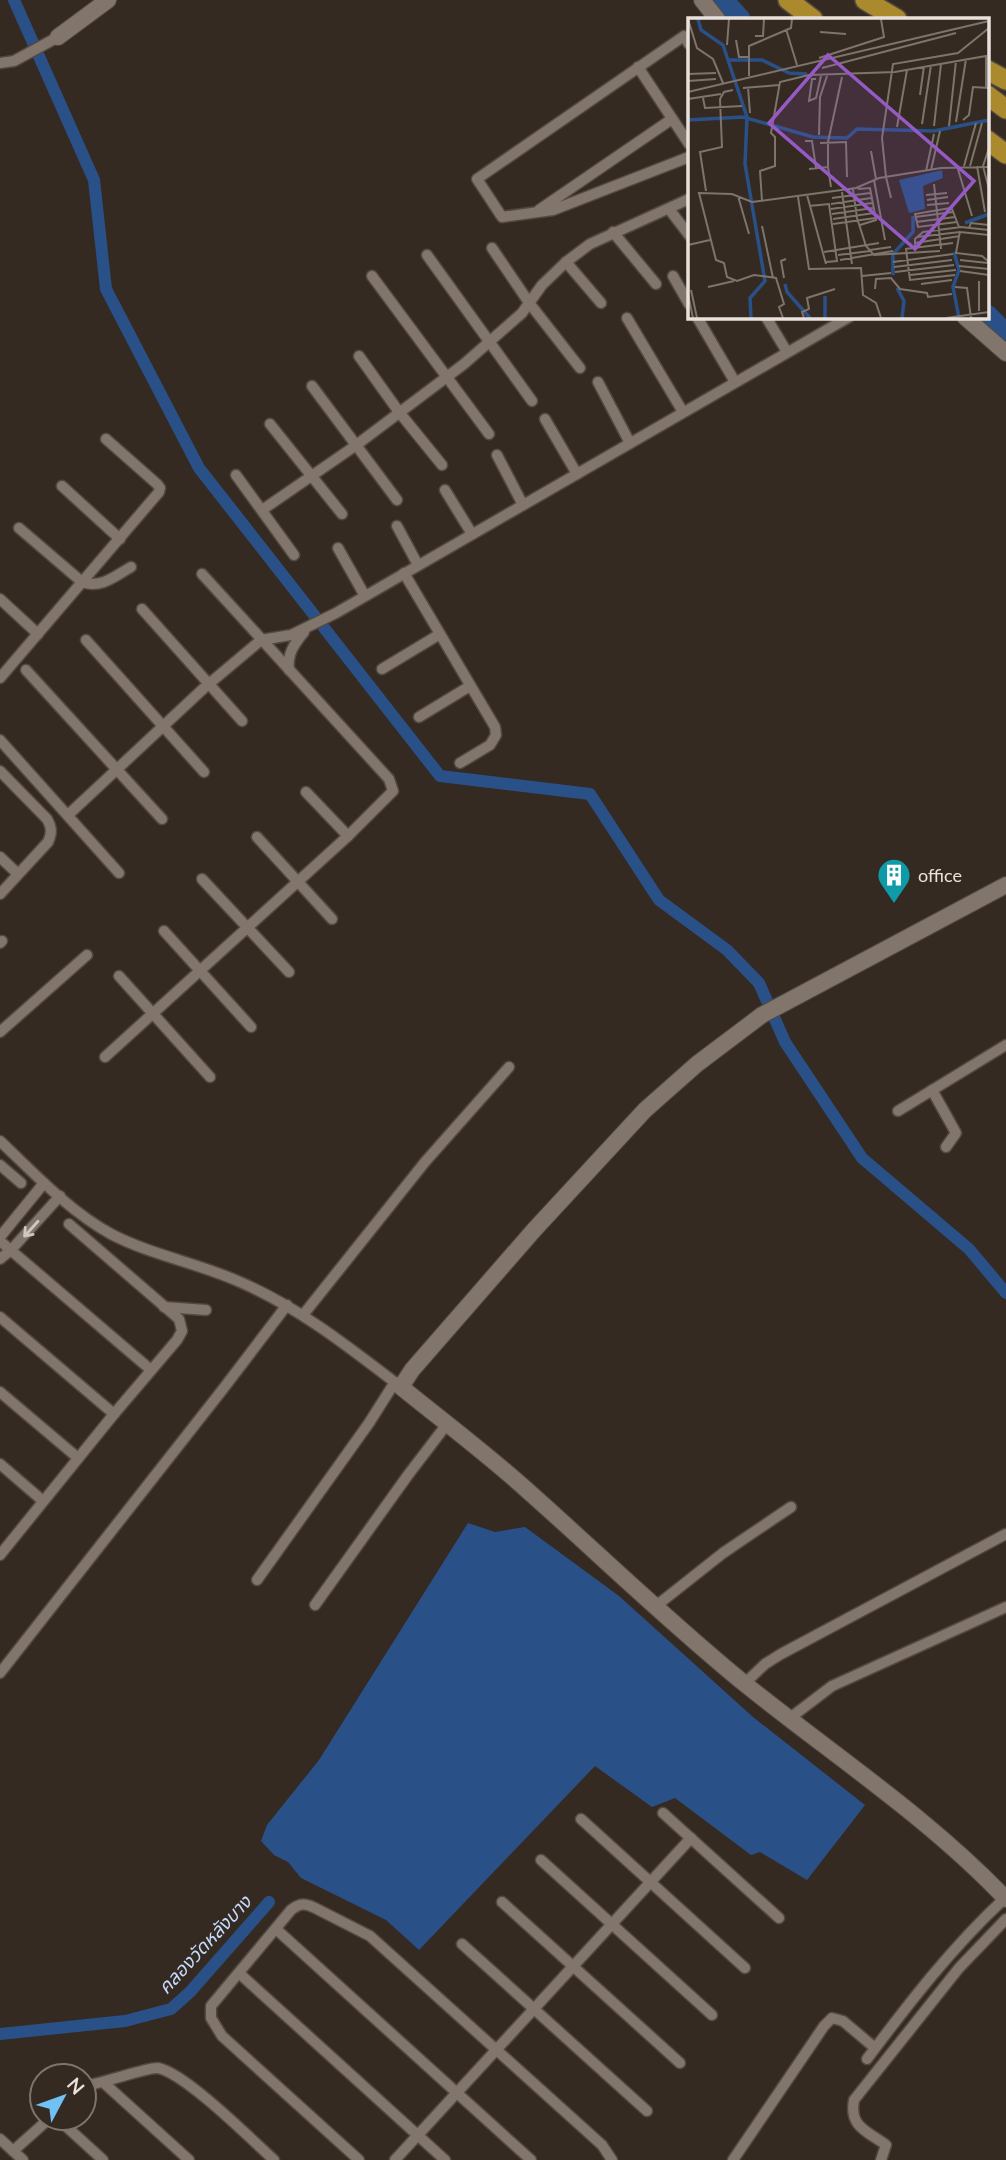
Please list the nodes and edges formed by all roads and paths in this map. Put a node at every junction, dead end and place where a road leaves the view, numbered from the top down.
1 (108, 0) edge
2 (702, 0) edge
3 (788, 0) edge
4 (857, 0) edge
5 (865, 0) edge
6 (716, 18) edge
7 (812, 18) edge
8 (883, 18) edge
9 (895, 18) edge
10 (58, 37) joint
11 (688, 42) edge
12 (0, 63) edge
13 (638, 67) junction
14 (988, 71) edge
15 (1006, 80) edge
16 (988, 96) edge
17 (1006, 109) edge
18 (672, 119) junction
19 (988, 142) edge
20 (688, 143) edge
21 (1006, 154) edge
22 (688, 157) edge
23 (688, 200) edge
24 (669, 209) junction
25 (534, 214) junction
26 (613, 232) junction
27 (688, 234) edge
28 (492, 248) dead end
29 (427, 255) dead end
30 (566, 262) junction
31 (373, 276) dead end
32 (673, 276) dead end
33 (656, 284) dead end
34 (688, 302) edge
35 (601, 303) dead end
36 (530, 304) junction
37 (627, 318) dead end
38 (698, 318) edge
39 (767, 318) edge
40 (966, 318) edge
41 (835, 320) edge
42 (489, 343) junction
43 (787, 352) junction
44 (1006, 353) edge
45 (359, 356) dead end
46 (580, 368) dead end
47 (446, 377) junction
48 (598, 382) dead end
49 (735, 382) junction
50 (312, 386) dead end
51 (531, 401) dead end
52 (399, 412) junction
53 (683, 412) junction
54 (545, 419) dead end
55 (270, 424) dead end
56 (489, 434) dead end
57 (106, 439) dead end
58 (630, 443) junction
59 (355, 446) junction
60 (497, 455) dead end
61 (442, 465) dead end
62 (577, 474) junction
63 (236, 475) dead end
64 (311, 478) junction
65 (62, 486) dead end
66 (446, 490) dead end
67 (397, 500) dead end
68 (523, 505) junction
69 (262, 510) junction
70 (342, 514) dead end
71 (397, 526) dead end
72 (19, 528) dead end
73 (472, 534) junction
74 (120, 539) junction
75 (338, 548) dead end
76 (294, 555) dead end
77 (418, 565) junction
78 (131, 567) dead end
79 (404, 573) junction
80 (202, 574) dead end
81 (82, 582) junction
82 (365, 596) junction
83 (0, 599) edge
84 (142, 609) dead end
85 (305, 629) junction
86 (38, 634) junction
87 (440, 634) junction
88 (86, 640) dead end
89 (261, 640) junction
90 (382, 669) dead end
91 (26, 670) dead end
92 (289, 671) junction
93 (0, 678) edge
94 (209, 684) junction
95 (470, 686) junction
96 (419, 716) dead end
97 (242, 721) dead end
98 (163, 727) junction
99 (0, 740) edge
100 (460, 763) dead end
101 (0, 771) edge
102 (116, 771) junction
103 (204, 772) dead end
104 (306, 792) dead end
105 (68, 815) junction
106 (162, 819) dead end
107 (257, 836) dead end
108 (348, 836) junction
109 (0, 857) edge
110 (18, 873) junction
111 (119, 873) dead end
112 (202, 879) dead end
113 (299, 882) junction
114 (1006, 884) edge
115 (0, 894) edge
116 (332, 919) dead end
117 (248, 928) junction
118 (164, 931) dead end
119 (87, 955) dead end
120 (200, 971) junction
121 (289, 972) dead end
122 (118, 976) dead end
123 (153, 1014) junction
124 (251, 1027) dead end
125 (0, 1032) edge
126 (1006, 1045) edge
127 (105, 1057) dead end
128 (509, 1067) dead end
129 (210, 1077) dead end
130 (933, 1090) junction
131 (898, 1111) dead end
132 (0, 1142) edge
133 (946, 1147) dead end
134 (0, 1165) edge
135 (21, 1183) dead end
136 (44, 1183) junction
137 (60, 1196) junction
138 (69, 1224) dead end
139 (0, 1239) edge
140 (11, 1250) junction
141 (0, 1259) edge
142 (287, 1305) junction
143 (164, 1307) junction
144 (206, 1310) dead end
145 (303, 1315) junction
146 (0, 1317) edge
147 (151, 1370) junction
148 (398, 1384) junction
149 (0, 1392) edge
150 (114, 1414) junction
151 (447, 1424) junction
152 (78, 1458) junction
153 (0, 1464) edge
154 (43, 1502) junction
155 (790, 1507) dead end
156 (1006, 1534) edge
157 (2, 1548) edge
158 (257, 1580) dead end
159 (315, 1605) dead end
160 (656, 1606) junction
161 (1006, 1607) edge
162 (0, 1673) edge
163 (745, 1684) junction
164 (790, 1718) junction
165 (663, 1813) dead end
166 (581, 1819) dead end
167 (691, 1838) junction
168 (541, 1860) dead end
169 (650, 1882) junction
170 (1006, 1899) edge
171 (502, 1902) dead end
172 (779, 1918) dead end
173 (1006, 1919) edge
174 (611, 1924) junction
175 (276, 1929) junction
176 (462, 1944) dead end
177 (573, 1966) junction
178 (745, 1968) dead end
179 (240, 1974) junction
180 (534, 2009) junction
181 (712, 2015) dead end
182 (875, 2048) junction
183 (496, 2050) junction
184 (867, 2059) dead end
185 (680, 2063) dead end
186 (104, 2083) junction
187 (98, 2084) edge
188 (457, 2093) junction
189 (647, 2111) dead end
190 (34, 2132) edge
191 (72, 2132) edge
192 (418, 2135) junction
193 (0, 2139) edge
194 (13, 2151) junction
195 (23, 2160) edge
196 (103, 2160) edge
197 (189, 2160) edge
198 (274, 2160) edge
199 (359, 2160) edge
200 (395, 2160) edge
201 (445, 2160) edge
202 (531, 2160) edge
203 (612, 2160) edge
204 (733, 2160) edge
205 (881, 2160) edge

1 - 10 street
2 - 6 street
3 - 7 highway
4 - 8 highway
5 - 9 highway
10 - 12 street
11 - 13 street
13 - 18 street
13 - 25 street
14 - 15 highway
16 - 17 highway
18 - 20 street
18 - 25 street
19 - 21 highway
22 - 25 street
23 - 24 street
24 - 26 street
24 - 27 street
26 - 30 street
26 - 33 street
28 - 36 street
29 - 42 street
30 - 35 street
30 - 36 street
31 - 47 street
32 - 34 street
36 - 42 street
36 - 46 street
37 - 53 street
38 - 49 street
39 - 43 street
40 - 44 street
41 - 43 street
42 - 47 street
42 - 51 street
43 - 49 street
45 - 52 street
47 - 52 street
47 - 56 street
48 - 58 street
49 - 53 street
50 - 59 street
52 - 59 street
52 - 61 street
53 - 58 street
54 - 62 street
55 - 64 street
57 - 74 street
58 - 62 street
59 - 64 street
59 - 67 street
60 - 68 street
62 - 68 street
63 - 69 street
64 - 69 street
64 - 70 street
65 - 74 street
66 - 73 street
68 - 73 street
69 - 76 street
71 - 77 street
72 - 81 street
73 - 77 street
74 - 81 street
75 - 82 street
77 - 79 street
78 - 81 street
79 - 82 street
79 - 87 street
80 - 89 street
81 - 86 street
82 - 85 street
83 - 86 street
84 - 94 street
85 - 89 street
85 - 92 street
86 - 93 street
87 - 90 street
87 - 95 street
88 - 98 street
89 - 92 street
89 - 94 street
91 - 102 street
92 - 108 street
94 - 97 street
94 - 98 street
95 - 96 street
95 - 100 street
98 - 102 street
98 - 103 street
99 - 105 street
101 - 110 street
102 - 105 street
102 - 106 street
104 - 108 street
105 - 111 street
107 - 113 street
108 - 113 street
109 - 110 street
110 - 115 street
112 - 117 street
113 - 116 street
113 - 117 street
114 - 148 street
117 - 120 street
117 - 121 street
118 - 120 street
119 - 125 street
120 - 123 street
120 - 124 street
122 - 123 street
123 - 127 street
123 - 129 street
126 - 130 street
128 - 145 street
130 - 131 street
130 - 133 street
132 - 136 street
134 - 135 street
136 - 137 street
136 - 139 street
137 -> 140 street
137 - 142 street
138 - 143 street
139 - 140 street
140 - 141 street
140 - 147 street
142 - 145 street
142 - 162 street
143 - 144 street
143 - 147 street
145 - 148 street
146 - 150 street
147 - 150 street
148 - 151 street
148 - 158 street
149 - 152 street
150 - 152 street
151 - 159 street
151 - 160 street
152 - 154 street
153 - 154 street
154 - 157 street
155 - 160 street
156 - 163 street
160 - 163 street
161 - 164 street
163 - 164 street
164 - 170 street
165 - 167 street
166 - 169 street
167 - 169 street
167 - 172 street
168 - 174 street
169 - 174 street
169 - 178 street
170 - 182 street
171 - 177 street
173 - 205 street
174 - 177 street
174 - 181 street
175 - 179 street
175 - 183 street
175 - 188 street
176 - 180 street
177 - 180 street
177 - 185 street
179 - 192 street
179 - 199 street
180 - 183 street
180 - 189 street
182 - 184 street
182 - 204 street
183 - 188 street
183 - 203 street
186 - 187 street
186 - 197 street
186 - 198 street
188 - 192 street
188 - 202 street
190 - 194 street
191 - 196 street
192 - 200 street
192 - 201 street
193 - 194 street
194 - 195 street

